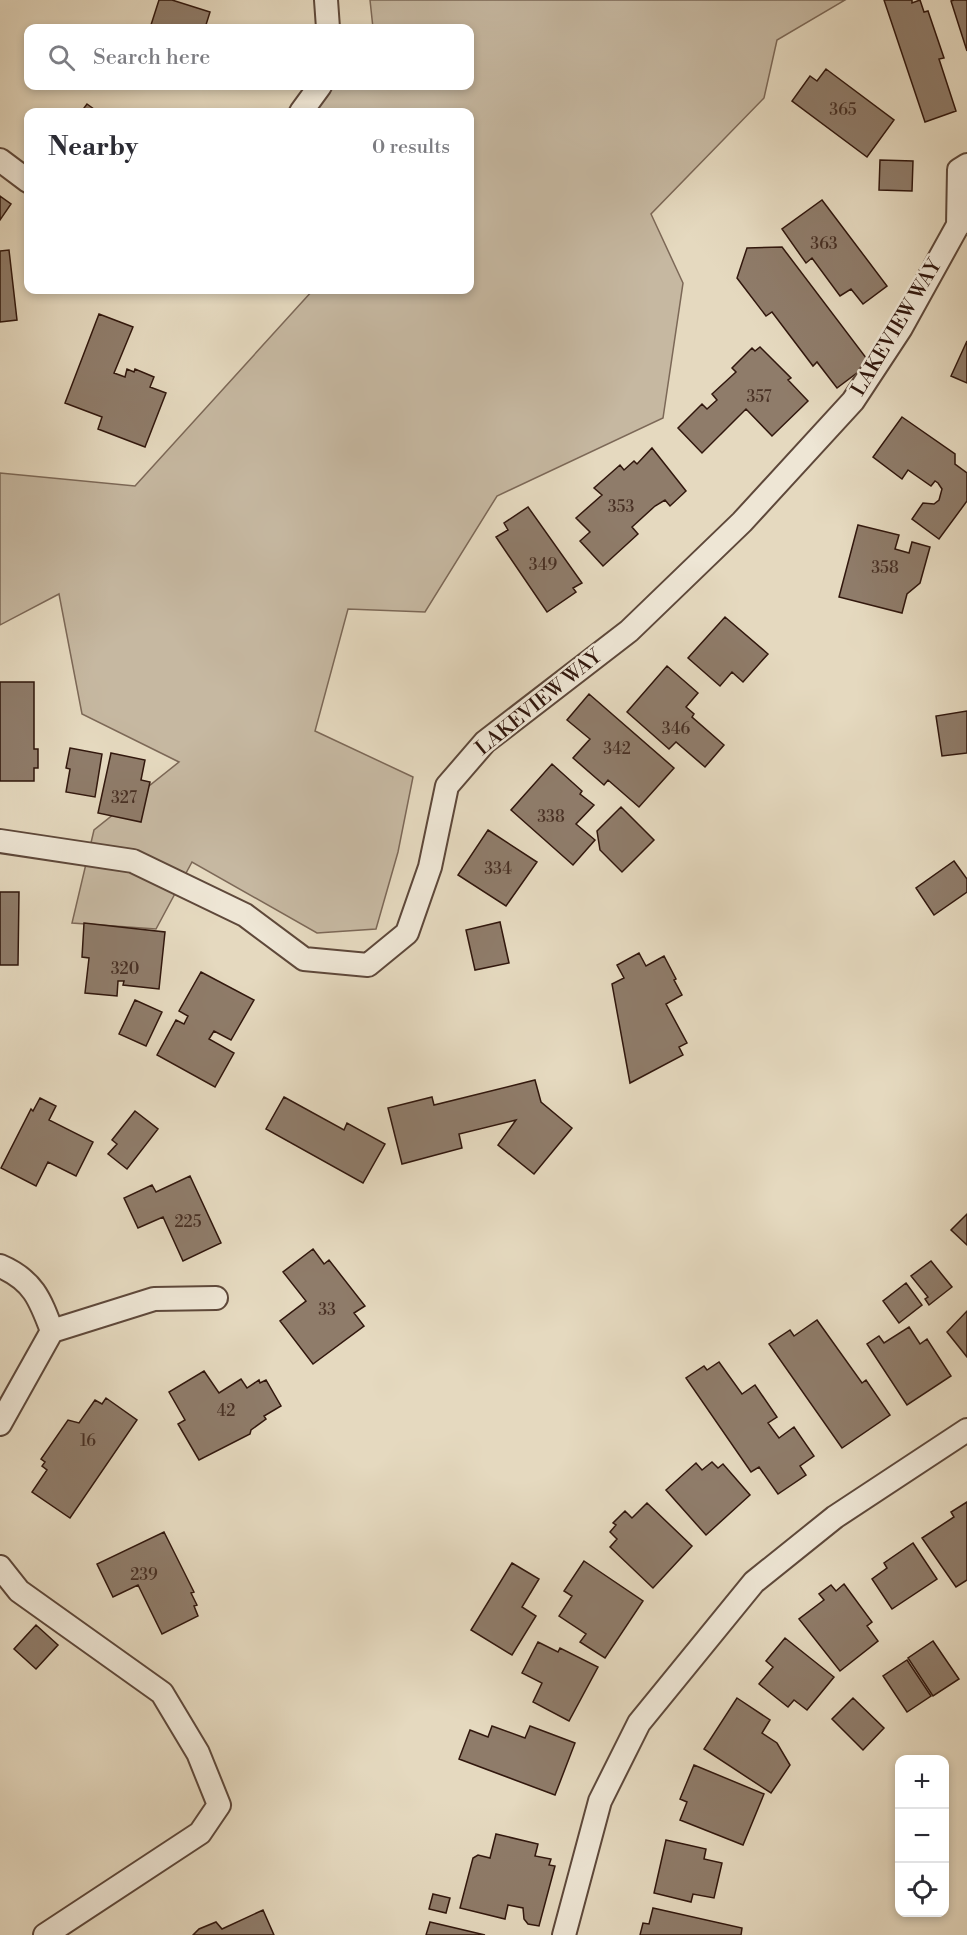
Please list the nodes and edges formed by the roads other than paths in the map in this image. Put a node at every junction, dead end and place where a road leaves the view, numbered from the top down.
1 (326, 0) edge
2 (328, 24) edge
3 (317, 90) edge
4 (304, 108) edge
5 (0, 160) edge
6 (967, 165) edge
7 (24, 178) edge
8 (962, 222) edge
9 (0, 841) edge
10 (0, 1266) edge
11 (216, 1298) dead end
12 (52, 1331) junction
13 (0, 1424) edge
14 (967, 1430) edge
15 (0, 1568) edge
16 (45, 1935) edge
17 (564, 1935) edge

1 - 2 street
3 - 4 street
5 - 7 street
6 - 8 street
8 - 9 street, LAKEVIEW WAY
10 - 12 street
11 - 12 street
12 - 13 street
14 - 17 street
15 - 16 street

